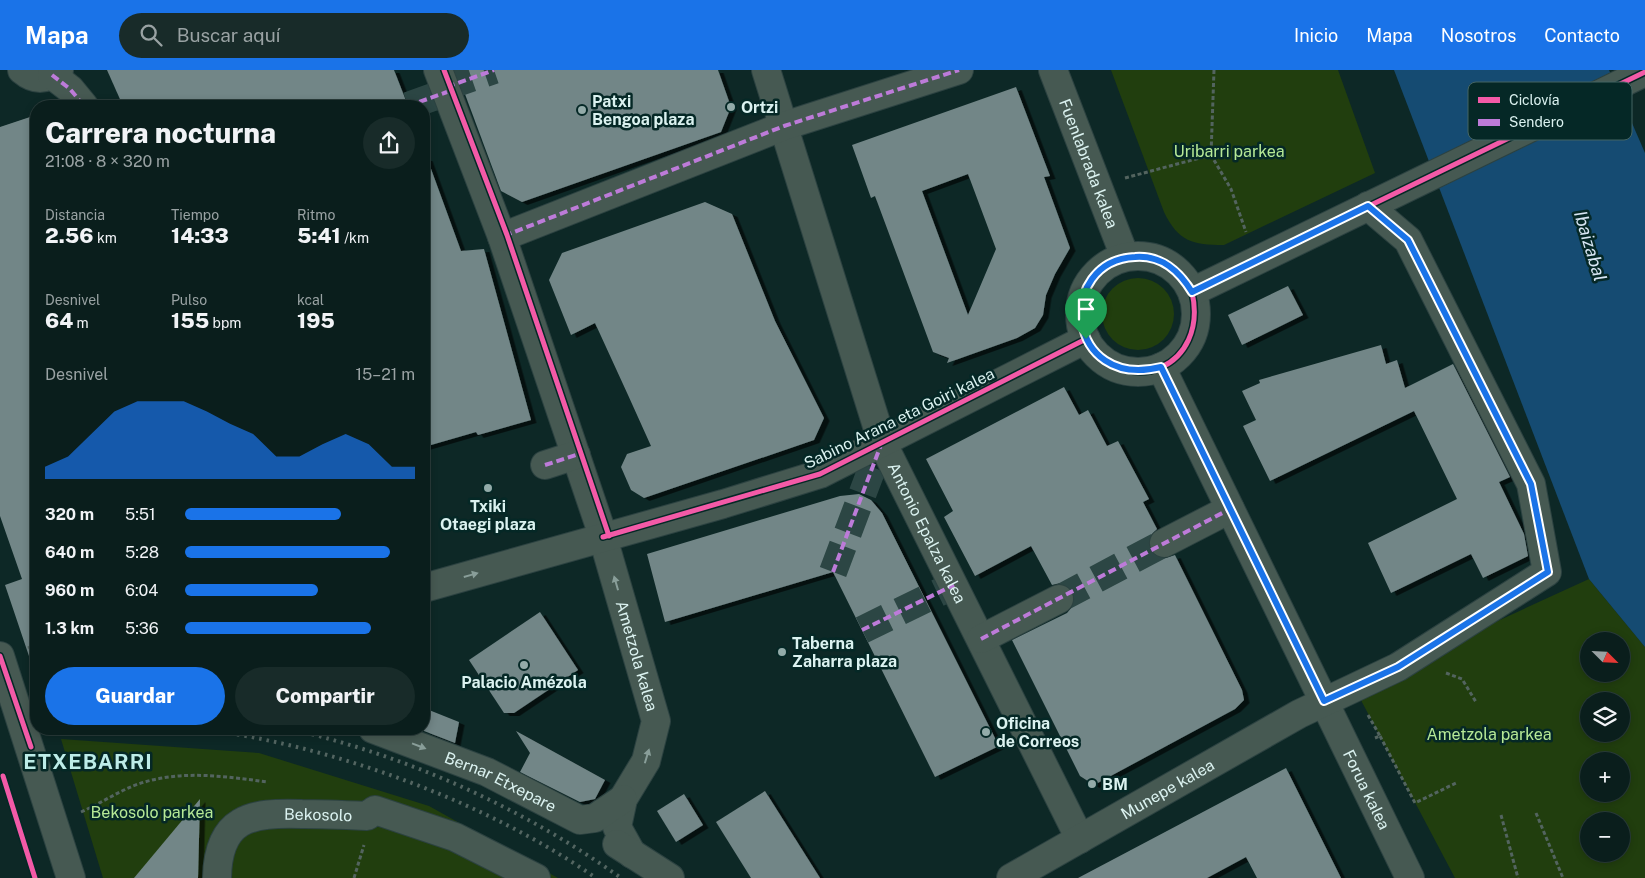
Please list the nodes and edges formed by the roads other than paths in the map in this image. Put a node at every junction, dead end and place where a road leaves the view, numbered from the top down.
1 (4, 70) edge
2 (22, 70) edge
3 (438, 70) edge
4 (766, 70) edge
5 (958, 70) edge
6 (1053, 70) edge
7 (0, 72) edge
8 (1645, 72) edge
9 (56, 73) edge
10 (1625, 82) edge
11 (80, 100) edge
12 (784, 126) junction
13 (1507, 140) edge
14 (1368, 206) junction
15 (502, 237) junction
16 (1125, 257) junction
17 (1192, 292) junction
18 (1086, 339) junction
19 (1161, 367) junction
20 (882, 442) junction
21 (576, 455) junction
22 (545, 466) dead end
23 (1230, 509) junction
24 (601, 531) junction
25 (1164, 544) tunnel mouth
26 (430, 586) edge
27 (1059, 599) tunnel mouth
28 (981, 639) junction
29 (0, 656) edge
30 (1324, 701) junction
31 (389, 735) edge
32 (624, 799) junction
33 (580, 820) junction
34 (1080, 839) junction
35 (632, 854) junction
36 (71, 878) edge
37 (217, 878) edge
38 (536, 878) edge
39 (670, 878) edge
40 (1011, 878) edge
41 (1410, 878) edge

1 - 7 street
2 - 9 street
3 - 15 street, Ametzola kalea
4 - 12 street, Antonio Epalza kalea
5 - 12 street
6 - 16 street, Fuenlabrada kalea
8 - 10 street
9 - 11 street
12 - 15 street
12 - 20 street, Antonio Epalza kalea
13 - 14 street
14 - 17 street
14 - 30 street
15 - 21 street, Ametzola kalea
16 - 17 street
16 - 18 street
17 - 19 street
18 - 19 street
18 - 20 street, Sabino Arana eta Goiri kalea
19 - 23 street, Forua kalea
20 - 24 street, Sabino Arana eta Goiri kalea
20 - 28 street, Antonio Epalza kalea
21 - 22 street
21 - 24 street, Ametzola kalea
23 - 25 street
23 - 30 street, Forua kalea
26 -> 24 street, Sabino Arana eta Goiri kalea
32 -> 24 street, Ametzola kalea
27 - 28 street
28 - 34 street, Antonio Epalza kalea
29 - 36 street
30 - 34 street, Munepe kalea
30 - 41 street, Forua kalea
31 -> 33 street, Bernar Etxepare
32 - 33 street
32 - 35 street
33 - 35 street, Bernar Etxepare
34 - 40 street, Munepe kalea
35 - 39 street, Bernar Etxepare
37 - 38 street, Bekosolo

